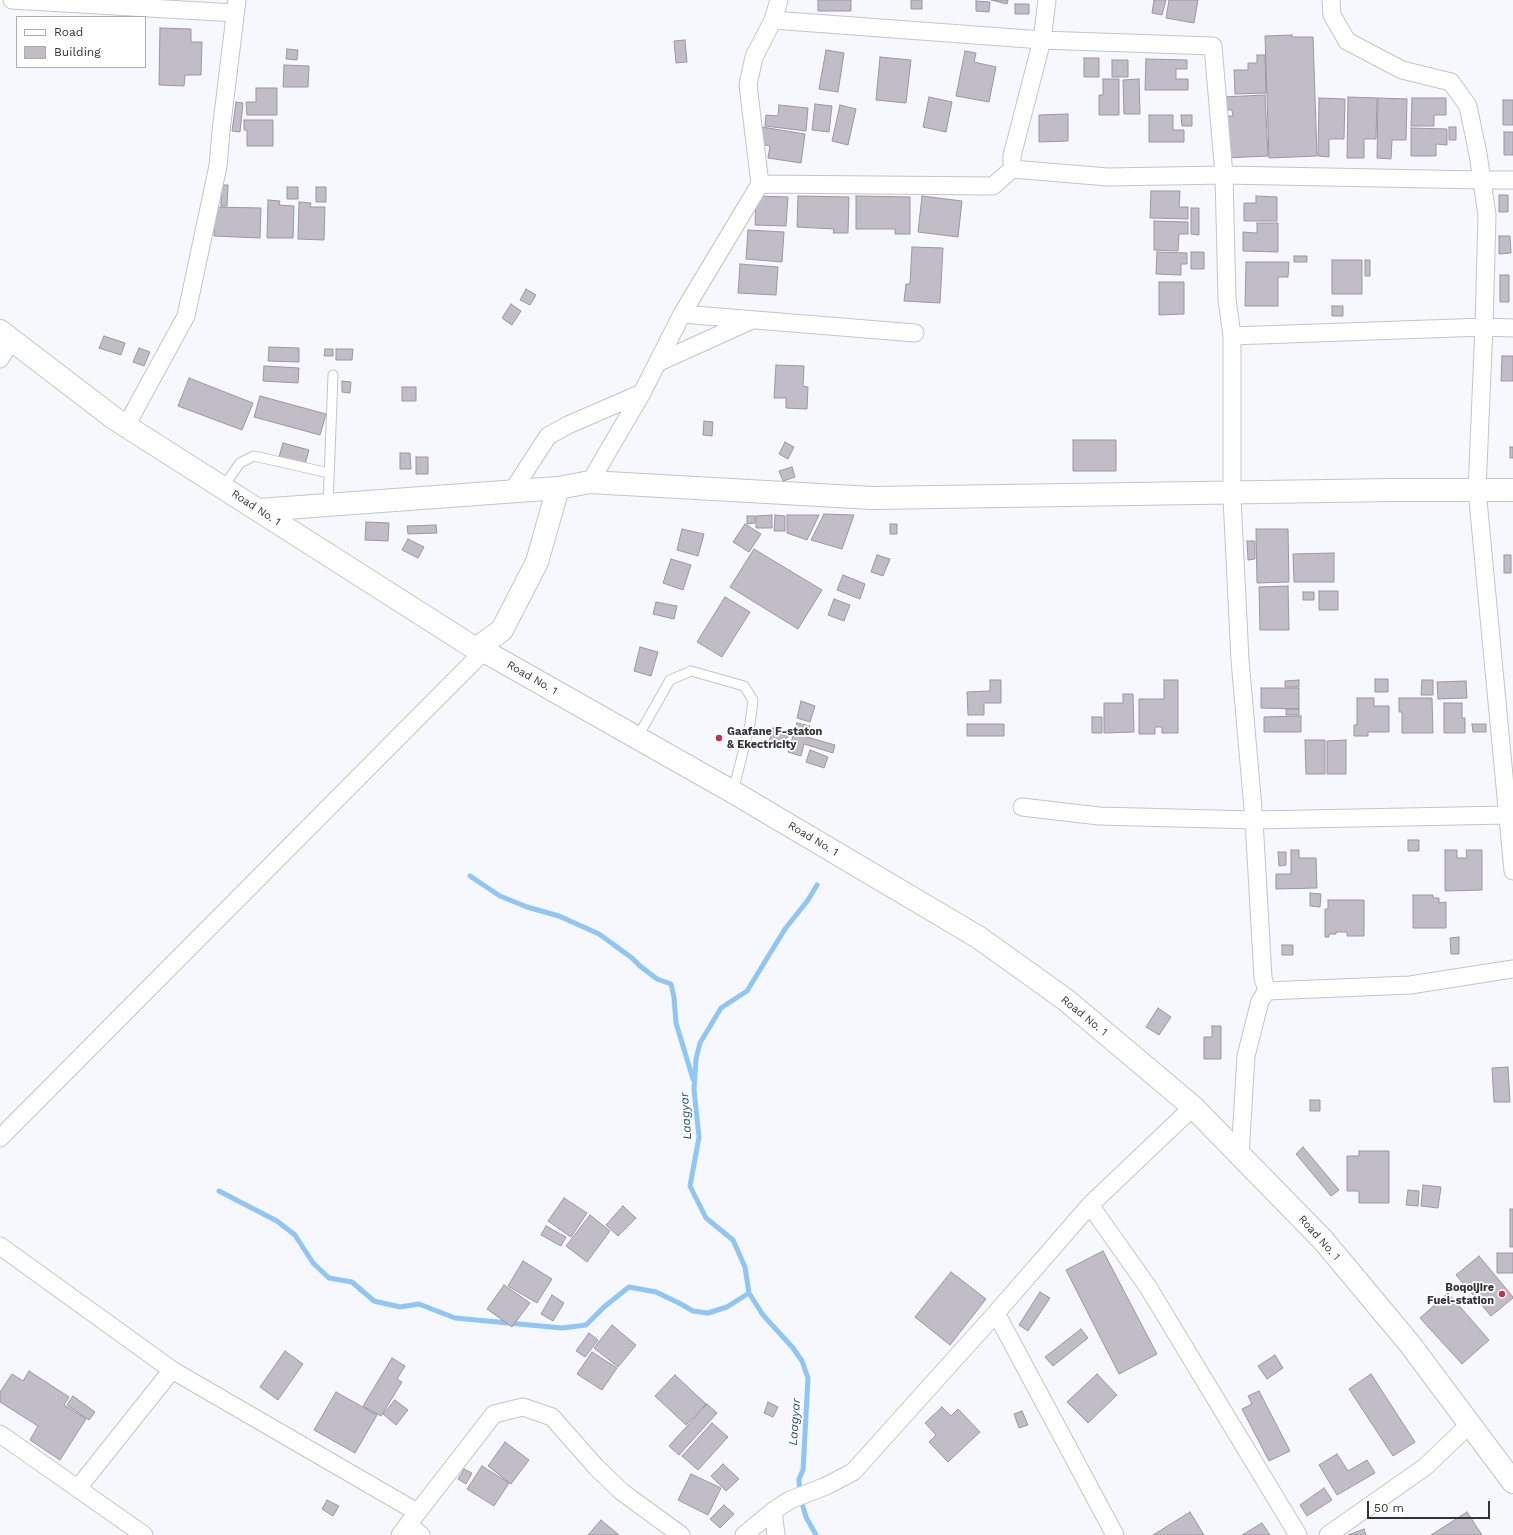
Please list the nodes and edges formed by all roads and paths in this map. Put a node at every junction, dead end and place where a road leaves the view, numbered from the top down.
1 (12, 0) edge
2 (779, 0) edge
3 (1047, 0) edge
4 (1331, 0) edge
5 (236, 7) edge
6 (773, 20) junction
7 (1042, 40) junction
8 (1012, 169) junction
9 (1224, 175) junction
10 (1482, 180) junction
11 (1513, 180) edge
12 (760, 184) junction
13 (682, 314) junction
14 (754, 320) junction
15 (1484, 327) junction
16 (1513, 328) edge
17 (915, 333) dead end
18 (6, 335) edge
19 (1232, 336) junction
20 (0, 359) edge
21 (657, 363) junction
22 (333, 375) dead end
23 (642, 394) junction
24 (126, 426) junction
25 (329, 474) junction
26 (590, 482) junction
27 (223, 487) junction
28 (558, 488) junction
29 (513, 490) junction
30 (1477, 490) junction
31 (1513, 490) edge
32 (1232, 492) junction
33 (328, 505) junction
34 (259, 510) junction
35 (480, 650) junction
36 (637, 738) junction
37 (1508, 756) edge
38 (733, 792) junction
39 (1022, 807) dead end
40 (1508, 814) junction
41 (1254, 820) junction
42 (1513, 871) edge
43 (1513, 969) edge
44 (1267, 991) junction
45 (1193, 1107) junction
46 (0, 1138) edge
47 (1240, 1156) junction
48 (1090, 1205) junction
49 (0, 1246) edge
50 (996, 1313) junction
51 (172, 1370) junction
52 (1470, 1424) junction
53 (0, 1434) edge
54 (1513, 1482) edge
55 (78, 1488) junction
56 (773, 1511) junction
57 (408, 1524) edge
58 (144, 1535) edge
59 (421, 1535) edge
60 (681, 1535) edge
61 (744, 1535) edge
62 (776, 1535) edge
63 (1115, 1535) edge
64 (1298, 1535) edge
65 (1328, 1535) edge

1 - 5 street
2 - 6 street
3 - 7 street
4 - 10 street
5 - 24 street
6 - 7 street
6 - 12 street
7 - 8 street
7 - 9 street
8 - 9 street
8 - 12 street
9 - 10 street
9 - 19 street
10 - 11 street
10 - 15 street
12 - 13 street
13 - 14 street
13 - 21 street
14 - 17 street
14 - 21 street
15 - 16 street
15 - 19 street
15 - 30 street
18 - 20 street
18 - 24 main road, Road No. 1
19 - 32 street
21 - 23 street
22 - 25 lane
23 - 26 street
23 - 29 street
24 - 27 main road, Road No. 1
25 - 27 lane
25 - 33 lane
26 - 28 main road
26 - 32 main road
27 - 34 main road, Road No. 1
28 - 29 main road
28 - 35 main road
29 - 33 main road
30 - 31 main road
30 - 32 main road
30 - 37 street
32 - 41 street
33 - 34 main road
34 - 35 main road, Road No. 1
35 - 36 main road, Road No. 1
35 - 46 street
36 - 38 main road, Road No. 1
36 - 38 lane
37 - 40 street
38 - 45 main road, Road No. 1
39 - 41 street
40 - 41 street
40 - 42 street
41 - 44 street
43 - 44 street
44 - 47 street
45 - 47 main road, Road No. 1
45 - 48 street
47 - 52 main road, Road No. 1
48 - 50 street
48 - 64 street
49 - 51 street
50 - 56 street
50 - 63 street
51 - 55 street
51 - 57 street
52 - 54 main road, Road No. 1
52 - 65 street
53 - 55 street
55 - 58 street
56 - 61 street
56 - 62 street
57 - 59 street
57 - 60 street

